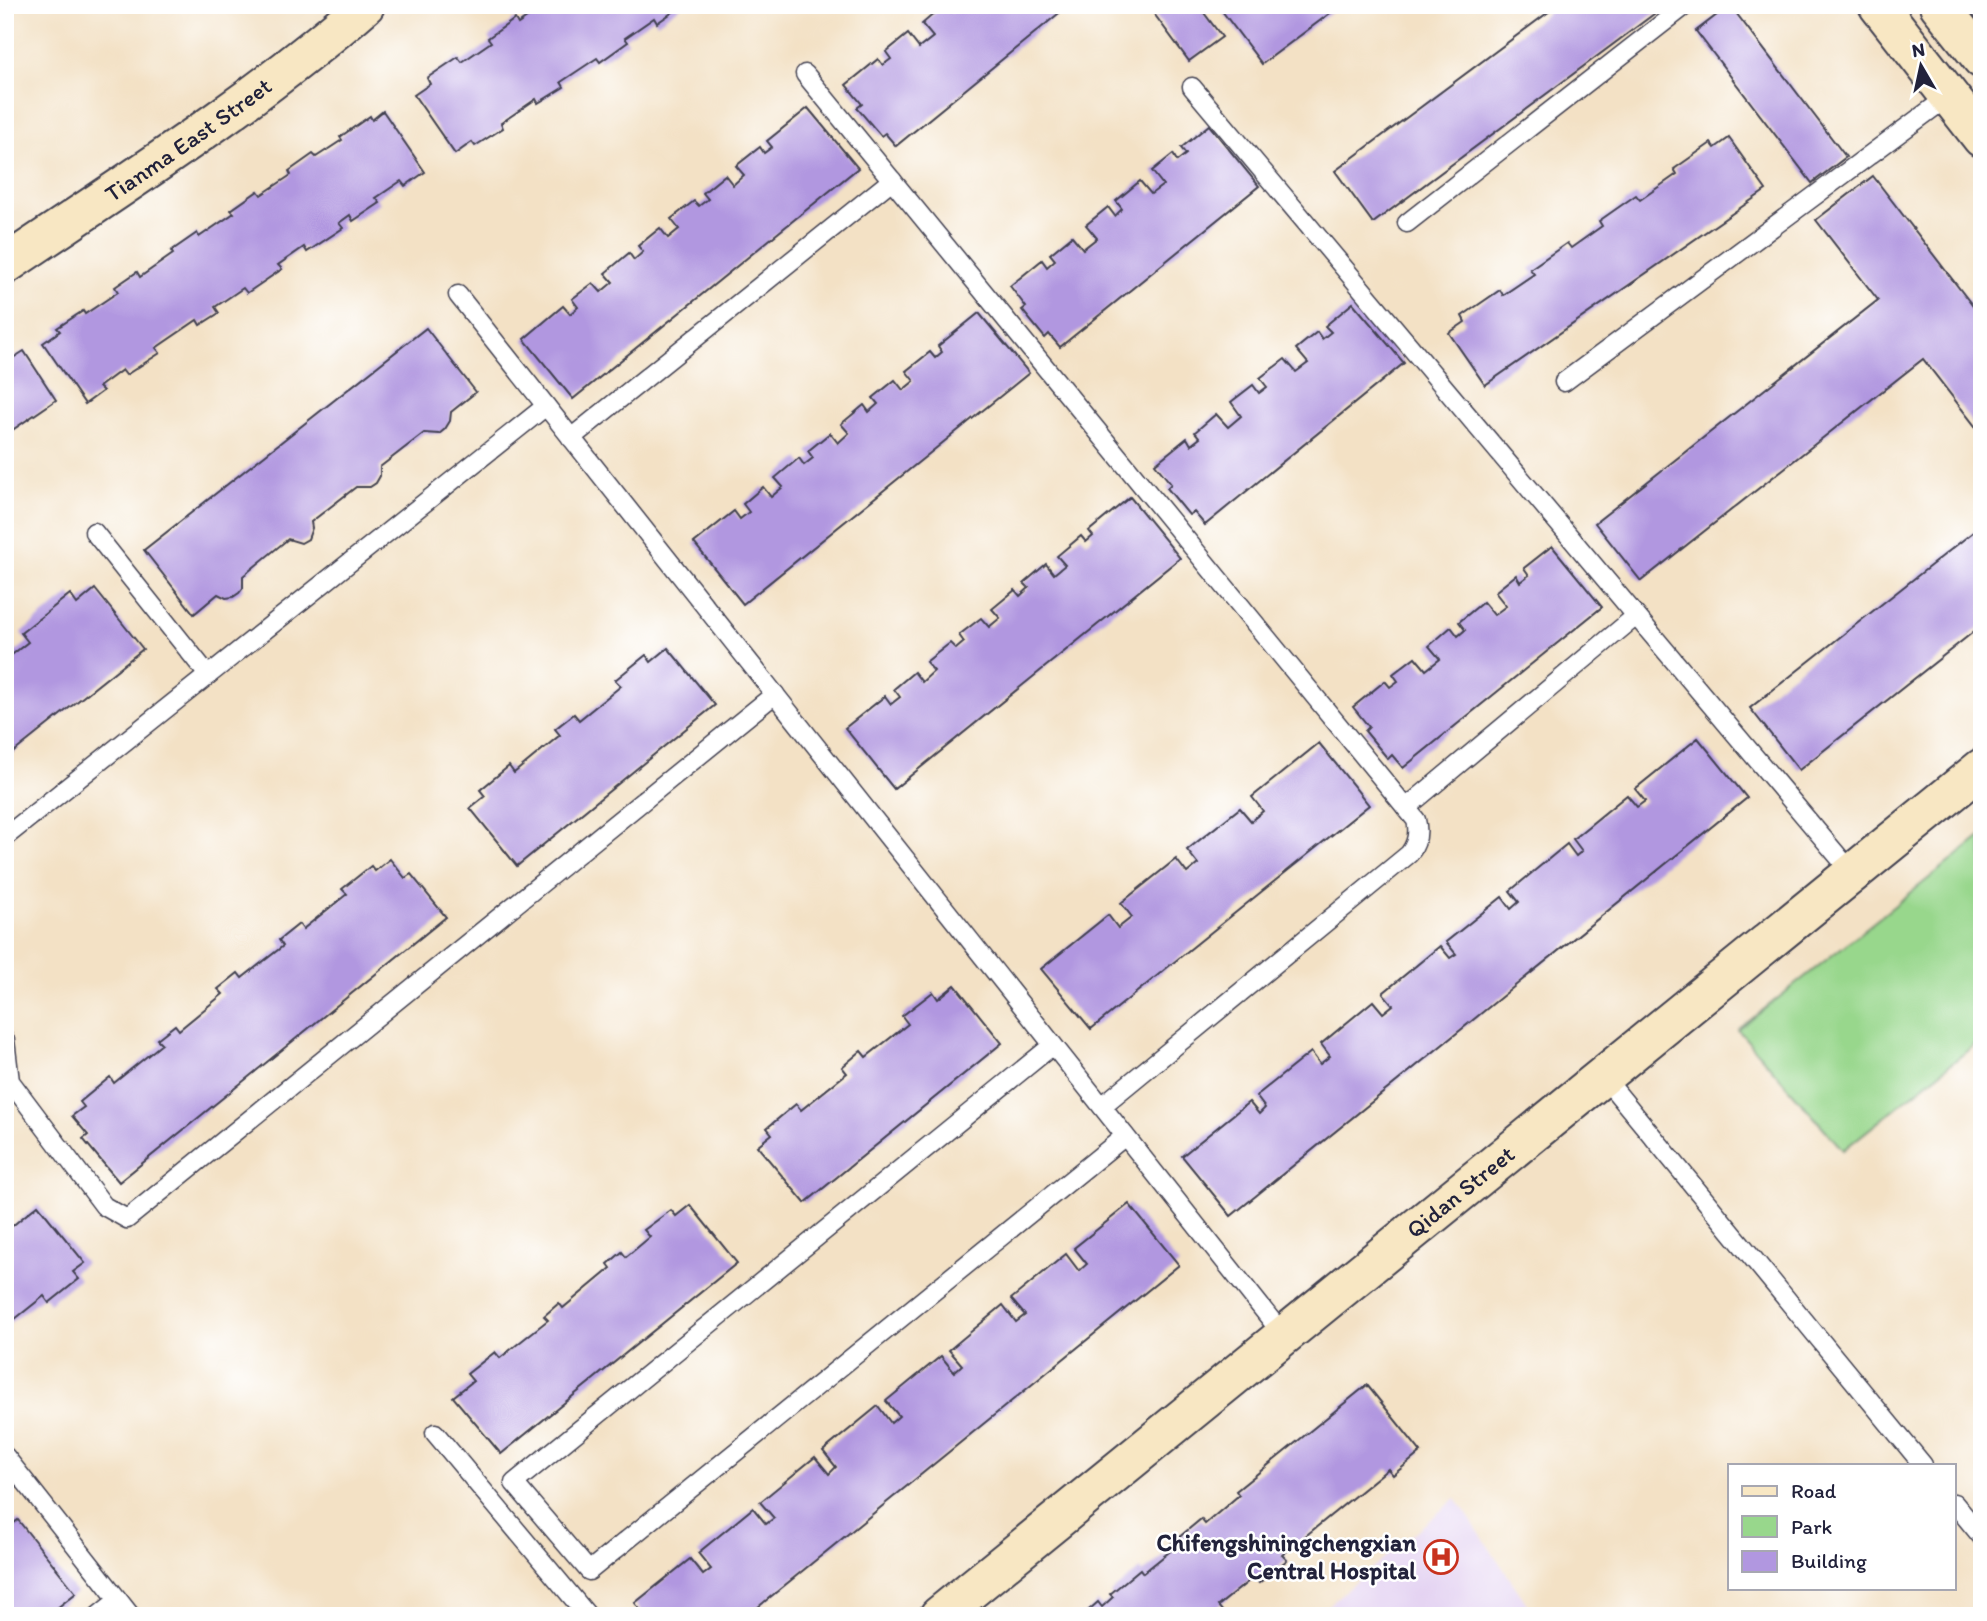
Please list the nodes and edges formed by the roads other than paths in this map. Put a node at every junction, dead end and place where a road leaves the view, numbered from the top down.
1 (365, 5) edge
2 (1686, 5) edge
3 (1878, 5) edge
4 (1939, 5) edge
5 (1982, 59) edge
6 (805, 74) dead end
7 (1192, 87) dead end
8 (1949, 96) junction
9 (1982, 138) edge
10 (892, 180) junction
11 (1407, 223) dead end
12 (5, 265) edge
13 (457, 295) dead end
14 (1564, 382) dead end
15 (546, 406) junction
16 (571, 438) junction
17 (94, 532) dead end
18 (1636, 616) junction
19 (208, 675) junction
20 (775, 694) junction
21 (1982, 768) edge
22 (1406, 808) junction
23 (5, 837) edge
24 (1853, 874) junction
25 (5, 1040) edge
26 (1053, 1045) junction
27 (1603, 1076) junction
28 (1102, 1106) junction
29 (1125, 1136) junction
30 (1284, 1336) junction
31 (435, 1433) dead end
32 (5, 1456) edge
33 (1922, 1464) edge
34 (1955, 1504) edge
35 (1982, 1537) edge
36 (118, 1600) junction
37 (98, 1616) edge
38 (131, 1616) edge
39 (588, 1616) edge
40 (939, 1616) edge

1 - 12 main road, Tianma East Street
2 - 11 lane
3 - 8 main road
4 - 5 main road
6 - 10 lane
7 - 18 lane
8 - 9 main road
8 - 14 lane
10 - 16 lane
10 - 22 lane
13 - 15 lane
15 - 16 lane
15 - 19 lane
16 - 20 lane
17 - 19 lane
18 - 22 lane
18 - 24 lane
19 - 23 lane
20 - 25 lane
20 - 26 lane
21 - 24 main road, Qidan Street
22 - 28 lane
24 - 27 main road, Qidan Street
26 - 28 lane
26 - 29 lane
27 - 30 main road, Qidan Street
27 - 33 lane
28 - 29 lane
29 - 30 lane
30 - 40 main road, Qidan Street
31 - 39 lane
32 - 36 lane
34 - 35 lane
36 - 37 lane
36 - 38 lane

